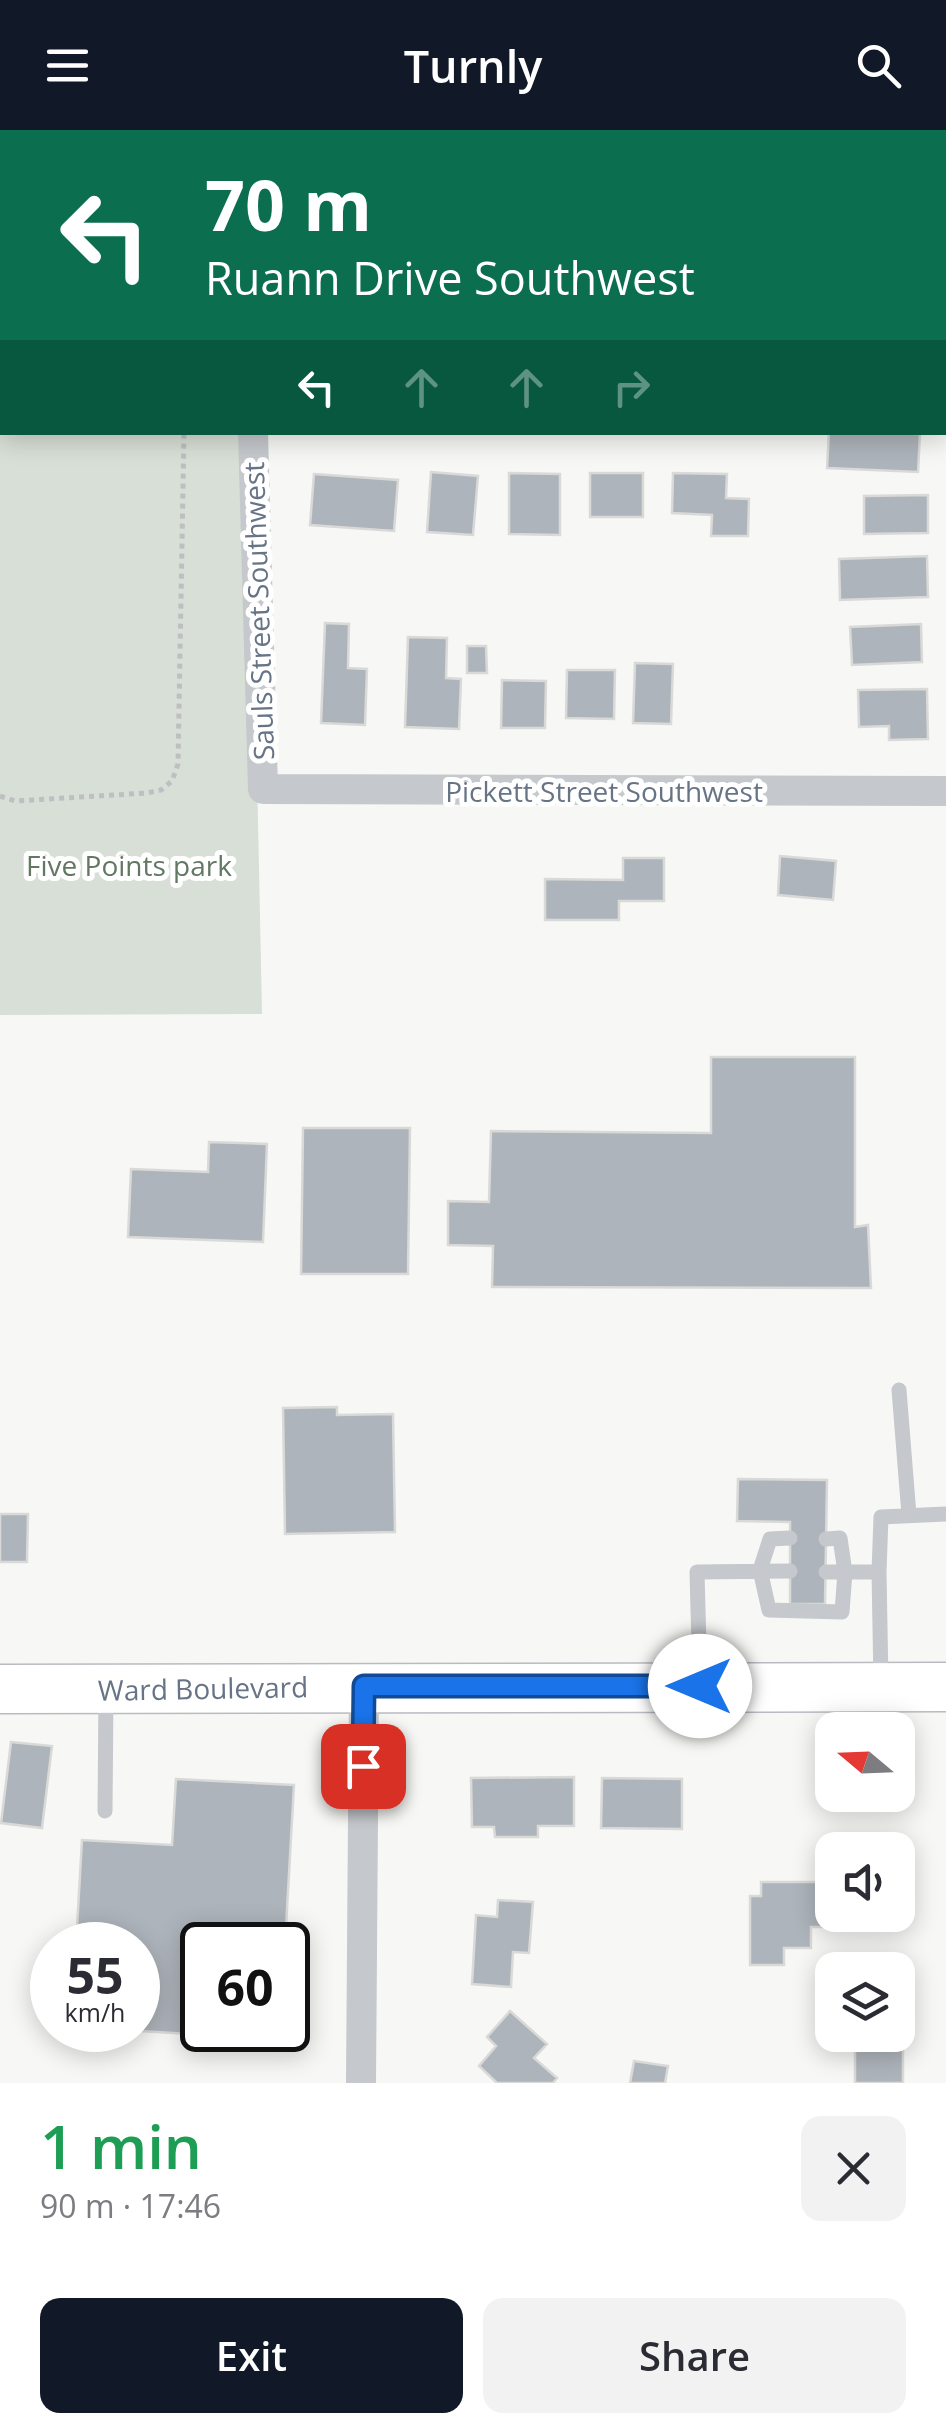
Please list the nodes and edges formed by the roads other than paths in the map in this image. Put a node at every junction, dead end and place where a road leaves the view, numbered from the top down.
1 (254, 435) edge
2 (263, 789) joint
3 (946, 790) edge
4 (899, 1390) dead end
5 (946, 1514) edge
6 (909, 1516) junction
7 (790, 1538) dead end
8 (826, 1539) dead end
9 (760, 1570) junction
10 (790, 1571) dead end
11 (826, 1572) dead end
12 (846, 1572) junction
13 (879, 1572) junction
14 (364, 1686) junction
15 (700, 1686) junction
16 (882, 1687) junction
17 (946, 1687) edge
18 (0, 1689) edge
19 (106, 1689) junction
20 (105, 1812) dead end
21 (361, 2083) edge

1 - 2 street, Sauls Street Southwest
2 - 3 street, Pickett Street Southwest
4 - 6 lane
5 - 6 lane
6 - 13 lane
7 - 9 lane
8 - 12 lane
9 - 10 lane
9 - 12 lane
9 - 15 lane
11 - 12 lane
12 - 13 lane
13 - 16 lane
14 - 15 main road, Ward Boulevard
14 - 19 main road, Ward Boulevard
14 - 21 street
15 - 16 main road, Ward Boulevard
16 - 17 main road, Ward Boulevard
18 - 19 main road, Ward Boulevard
19 - 20 lane

